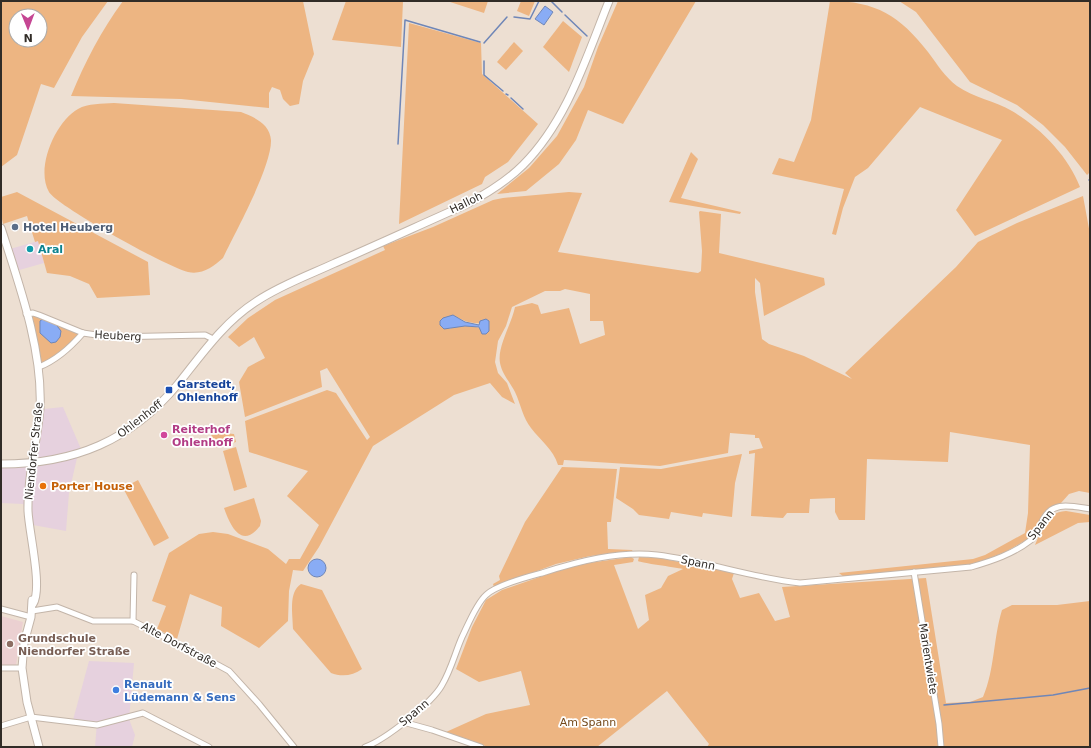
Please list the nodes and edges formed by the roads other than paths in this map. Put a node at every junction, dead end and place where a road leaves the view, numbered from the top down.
1 (609, 1) edge
2 (1, 228) edge
3 (4, 249) edge
4 (26, 314) junction
5 (237, 315) joint
6 (83, 333) junction
7 (213, 339) junction
8 (39, 367) junction
9 (33, 463) junction
10 (1, 464) edge
11 (1090, 509) edge
12 (914, 572) junction
13 (134, 575) dead end
14 (1, 609) edge
15 (32, 611) junction
16 (133, 621) junction
17 (1, 668) edge
18 (22, 668) junction
19 (31, 717) junction
20 (403, 722) junction
21 (1, 726) edge
22 (467, 744) edge
23 (369, 746) edge
24 (38, 747) edge
25 (209, 747) edge
26 (294, 747) edge
27 (481, 747) edge
28 (941, 747) edge

1 - 5 main road, Halloh
2 - 3 main road, Niendorfer Straße
3 - 4 main road, Niendorfer Straße
4 - 6 street, Heuberg
4 - 8 main road, Niendorfer Straße
5 - 7 main road, Ohlenhoff
6 - 7 street, Heuberg
6 - 8 street
7 - 9 main road, Ohlenhoff
8 - 9 main road, Niendorfer Straße
9 - 10 main road, Ohlenhoff
9 - 15 main road, Niendorfer Straße
11 - 12 street, Spann
12 - 20 street, Spann
12 - 28 street, Marientwiete
13 - 16 street
14 - 15 street, Alte Dorfstraße
15 - 16 street, Alte Dorfstraße
15 - 18 main road, Niendorfer Straße
16 - 26 street, Alte Dorfstraße
17 - 18 street
18 - 19 main road, Niendorfer Straße
19 - 21 street
19 - 24 main road, Niendorfer Straße
19 - 25 street
20 - 22 street
20 - 23 street, Spann
22 - 27 street

